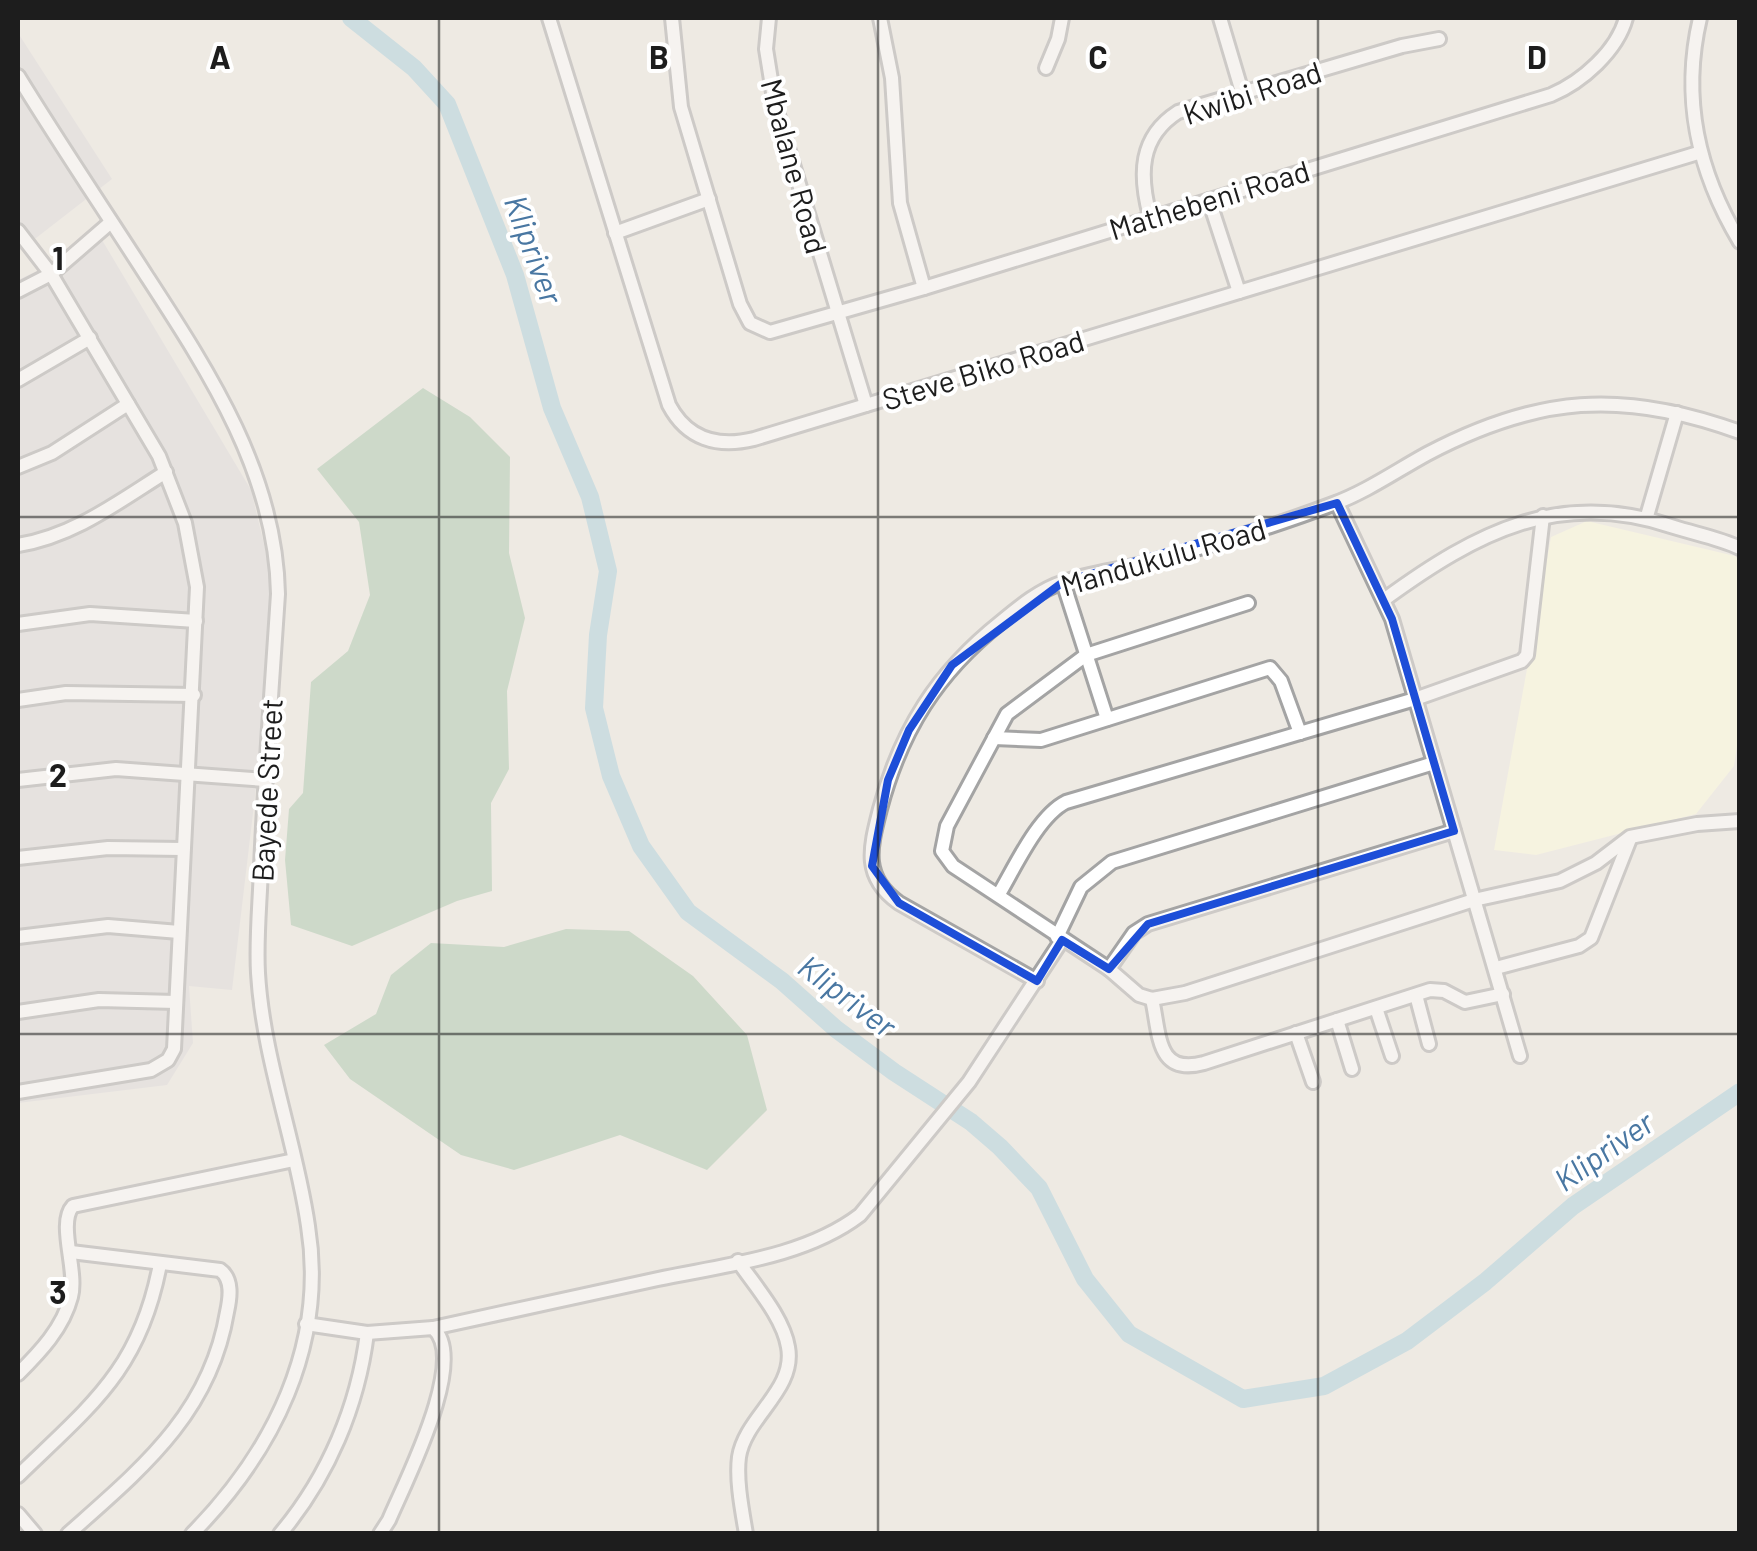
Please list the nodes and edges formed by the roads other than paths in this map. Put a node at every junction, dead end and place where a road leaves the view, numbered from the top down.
1 (548, 18) edge
2 (672, 18) edge
3 (769, 18) edge
4 (880, 18) edge
5 (1062, 18) edge
6 (1220, 18) edge
7 (1626, 18) edge
8 (1700, 18) edge
9 (1439, 39) dead end
10 (1046, 68) dead end
11 (18, 76) edge
12 (1242, 92) junction
13 (1698, 153) junction
14 (709, 200) junction
15 (1209, 200) junction
16 (1150, 216) junction
17 (109, 219) junction
18 (18, 230) edge
19 (615, 232) junction
20 (1740, 242) edge
21 (52, 274) junction
22 (924, 288) junction
23 (18, 291) edge
24 (1238, 292) junction
25 (836, 313) junction
26 (90, 338) junction
27 (18, 380) edge
28 (128, 404) junction
29 (866, 405) junction
30 (1677, 413) junction
31 (1740, 432) edge
32 (18, 467) edge
33 (166, 472) junction
34 (1336, 503) junction
35 (1543, 516) junction
36 (1647, 516) junction
37 (18, 545) edge
38 (1740, 548) edge
39 (1063, 582) junction
40 (1385, 599) junction
41 (1248, 603) dead end
42 (196, 621) junction
43 (18, 624) edge
44 (1086, 655) junction
45 (194, 694) junction
46 (1414, 698) junction
47 (18, 700) edge
48 (1107, 718) junction
49 (1300, 733) junction
50 (994, 738) junction
51 (1434, 764) junction
52 (188, 773) junction
53 (18, 780) edge
54 (266, 780) junction
55 (1740, 821) edge
56 (1454, 830) junction
57 (1630, 837) junction
58 (183, 848) junction
59 (18, 858) edge
60 (999, 894) junction
61 (1474, 900) junction
62 (179, 932) junction
63 (18, 937) edge
64 (1060, 939) junction
65 (1496, 968) junction
66 (1110, 969) junction
67 (1036, 981) junction
68 (1503, 994) junction
69 (1416, 995) junction
70 (1152, 999) junction
71 (176, 1002) junction
72 (1376, 1008) junction
73 (18, 1012) edge
74 (1338, 1020) junction
75 (1296, 1033) junction
76 (1429, 1044) dead end
77 (1392, 1056) dead end
78 (1520, 1056) dead end
79 (1352, 1069) dead end
80 (1313, 1082) dead end
81 (18, 1092) edge
82 (294, 1160) junction
83 (71, 1252) junction
84 (738, 1261) junction
85 (160, 1264) junction
86 (306, 1324) junction
87 (433, 1328) junction
88 (367, 1332) junction
89 (18, 1374) edge
90 (18, 1476) edge
91 (18, 1514) edge
92 (35, 1534) edge
93 (68, 1534) edge
94 (192, 1534) edge
95 (280, 1534) edge
96 (380, 1534) edge
97 (746, 1534) edge

1 - 19 street, Steve Biko Road
2 - 14 street
3 - 25 street, Mbalane Road
4 - 22 street
5 - 10 street
6 - 12 street
7 - 15 street, Mathebeni Road
8 - 13 street
9 - 12 street, Kwibi Road
11 - 17 street, Bayede Street
12 - 16 street, Kwibi Road
13 - 20 street
13 - 24 street, Steve Biko Road
14 - 19 street
14 - 25 street, Mathebeni Road
15 - 16 street, Mathebeni Road
15 - 24 street
16 - 22 street, Mathebeni Road
17 - 21 street
17 - 54 street, Bayede Street
18 - 21 street
19 - 29 street, Steve Biko Road
21 - 23 street
21 - 26 street
22 - 25 street, Mathebeni Road
24 - 29 street, Steve Biko Road
25 - 29 street, Mbalane Road
26 - 27 street
26 - 28 street
28 - 32 street
28 - 33 street
30 - 31 street, Mandukulu Road
30 - 34 street, Mandukulu Road
30 - 36 street
33 - 37 street
33 - 42 street
34 - 39 street, Mandukulu Road
34 - 40 street
35 - 36 street
35 - 40 street
35 - 46 street
36 - 38 street
39 - 44 street
39 - 67 street, Mandukulu Road
40 - 46 street
41 - 44 street
42 - 43 street
42 - 45 street
44 - 48 street
44 - 50 street
45 - 47 street
45 - 52 street
46 - 49 street
46 - 51 street
48 - 49 street
48 - 50 street
49 - 60 street
50 - 60 street
51 - 56 street
51 - 64 street
52 - 53 street
52 - 54 street
52 - 58 street
54 - 82 street, Bayede Street
55 - 57 street
56 - 61 street
56 - 66 street
57 - 61 street
57 - 65 street
58 - 59 street
58 - 62 street
60 - 64 street
61 - 65 street
61 - 70 street
62 - 63 street
62 - 71 street
64 - 66 street
64 - 67 street
65 - 68 street
66 - 70 street
67 - 84 street
68 - 69 street
68 - 78 street
69 - 72 street
69 - 76 street
70 - 75 street
71 - 73 street
71 - 81 street
72 - 74 street
72 - 77 street
74 - 75 street
74 - 79 street
75 - 80 street
82 - 83 street
82 - 86 street, Bayede Street
83 - 85 street
83 - 89 street
84 - 87 street
84 - 97 street
85 - 90 street
85 - 93 street
86 - 88 street
86 - 94 street, Bayede Street
87 - 88 street
87 - 96 street
88 - 95 street
91 - 92 street

